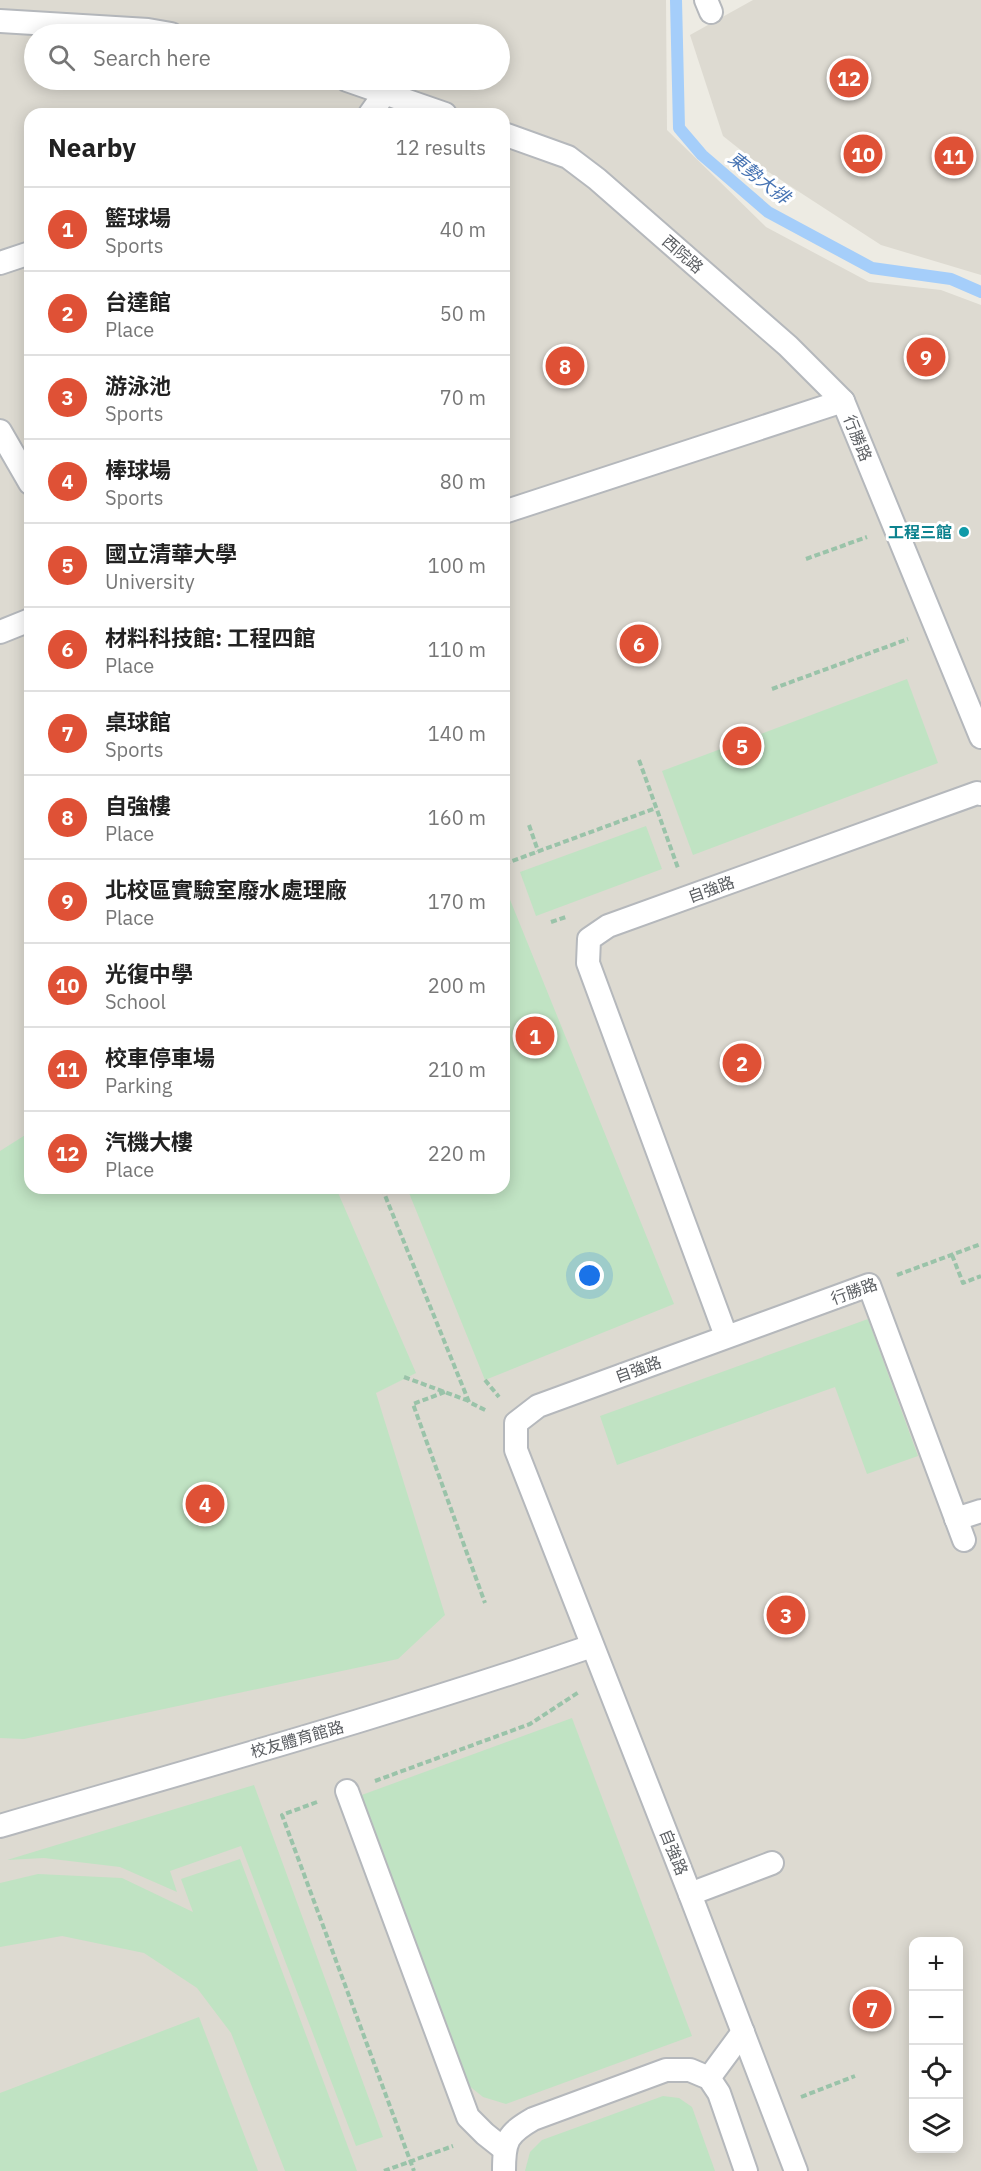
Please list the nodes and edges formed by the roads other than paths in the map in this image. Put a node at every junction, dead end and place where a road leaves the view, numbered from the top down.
1 (0, 21) edge
2 (49, 24) edge
3 (376, 90) edge
4 (385, 93) junction
5 (374, 108) edge
6 (428, 108) edge
7 (510, 137) edge
8 (24, 255) edge
9 (0, 263) edge
10 (843, 402) junction
11 (0, 431) edge
12 (24, 473) edge
13 (510, 510) edge
14 (24, 622) edge
15 (0, 632) edge
16 (981, 737) edge
17 (981, 794) edge
18 (726, 1336) junction
19 (981, 1511) edge
20 (592, 1646) junction
21 (347, 1791) road end
22 (0, 1826) edge
23 (772, 1863) dead end
24 (690, 1894) junction
25 (743, 2032) junction
26 (709, 2078) junction
27 (504, 2160) edge
28 (746, 2171) edge
29 (796, 2171) edge

1 - 2 lane
3 - 4 lane
4 - 5 lane
4 - 6 lane
7 - 10 lane, 西院路
8 - 9 lane
10 - 13 lane, 行勝路
10 - 16 lane, 行勝路
11 - 12 lane
14 - 15 lane
17 - 18 lane, 自強路
18 - 19 lane, 行勝路
18 - 20 lane, 自強路
20 - 22 lane, 校友體育館路
20 - 24 lane, 自強路
21 - 27 lane
23 - 24 lane
24 - 25 lane, 自強路
25 - 26 lane
25 - 29 lane, 自強路
26 - 27 lane
26 - 28 lane

